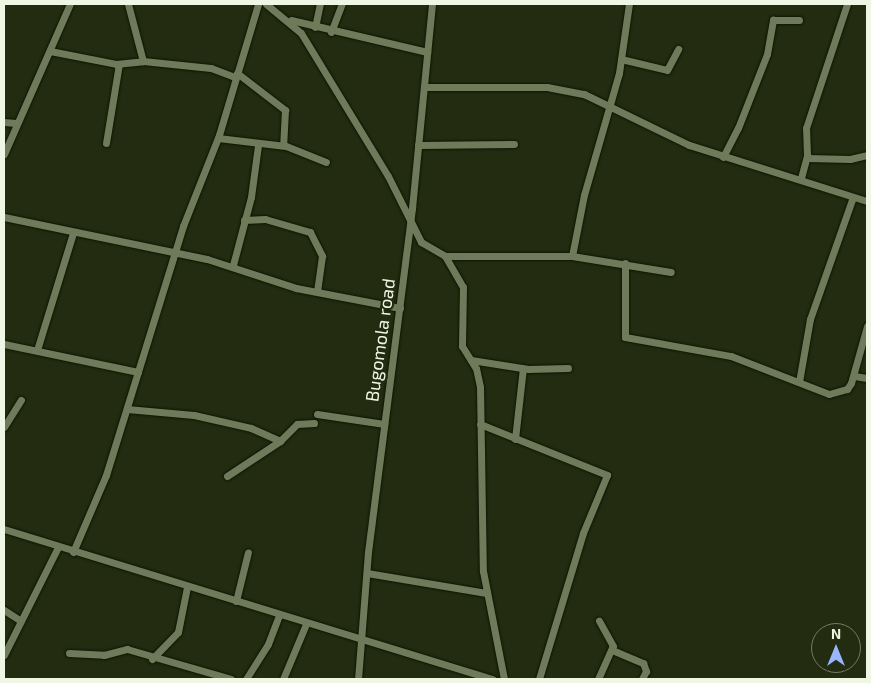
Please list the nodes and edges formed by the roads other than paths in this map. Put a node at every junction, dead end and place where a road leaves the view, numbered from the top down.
1 (70, 4) edge
2 (128, 4) edge
3 (258, 4) edge
4 (268, 4) edge
5 (320, 4) edge
6 (342, 4) edge
7 (432, 4) edge
8 (630, 4) edge
9 (847, 4) edge
10 (288, 20) junction
11 (799, 20) dead end
12 (316, 28) junction
13 (330, 32) junction
14 (678, 49) dead end
15 (50, 50) junction
16 (427, 52) junction
17 (621, 59) junction
18 (143, 61) junction
19 (119, 64) junction
20 (236, 75) junction
21 (424, 87) junction
22 (610, 104) junction
23 (4, 122) edge
24 (16, 122) junction
25 (218, 138) junction
26 (106, 143) dead end
27 (514, 144) dead end
28 (258, 145) junction
29 (283, 145) junction
30 (418, 146) junction
31 (4, 154) edge
32 (867, 155) edge
33 (723, 157) junction
34 (807, 158) junction
35 (326, 162) dead end
36 (801, 178) junction
37 (853, 197) junction
38 (867, 201) edge
39 (411, 216) junction
40 (4, 218) edge
41 (244, 220) junction
42 (73, 232) junction
43 (176, 252) junction
44 (445, 256) junction
45 (572, 256) junction
46 (625, 263) junction
47 (233, 265) junction
48 (671, 272) dead end
49 (317, 291) junction
50 (400, 308) junction
51 (867, 326) edge
52 (4, 344) edge
53 (37, 350) junction
54 (471, 360) junction
55 (523, 368) junction
56 (568, 368) dead end
57 (138, 372) junction
58 (854, 376) junction
59 (867, 378) edge
60 (799, 382) junction
61 (21, 400) dead end
62 (127, 409) junction
63 (317, 414) dead end
64 (314, 423) dead end
65 (384, 424) junction
66 (480, 424) junction
67 (4, 427) edge
68 (515, 439) junction
69 (280, 441) junction
70 (227, 476) dead end
71 (4, 529) edge
72 (58, 547) junction
73 (73, 552) junction
74 (248, 552) dead end
75 (367, 573) junction
76 (187, 587) junction
77 (486, 593) junction
78 (236, 601) junction
79 (4, 610) edge
80 (279, 615) junction
81 (21, 621) junction
82 (599, 621) dead end
83 (306, 624) junction
84 (362, 639) junction
85 (612, 650) junction
86 (69, 653) dead end
87 (4, 655) edge
88 (152, 659) junction
89 (231, 679) edge
90 (246, 679) edge
91 (283, 679) edge
92 (358, 679) edge
93 (492, 679) edge
94 (504, 679) edge
95 (539, 679) edge
96 (598, 679) edge
97 (642, 679) edge

1 - 15 street
2 - 18 street
3 - 20 street
4 - 10 street
5 - 12 street
6 - 13 street
7 - 16 street, Bugomola road
8 - 17 street
9 - 34 street
10 - 12 street
10 - 39 street
11 - 33 street
12 - 13 street
13 - 16 street
14 - 17 street
15 - 19 street
15 - 24 street
16 - 21 street, Bugomola road
17 - 22 street
18 - 19 street
18 - 20 street
19 - 26 street
20 - 25 street
20 - 29 street
21 - 22 street
21 - 30 street, Bugomola road
22 - 33 street
22 - 45 street
23 - 24 street
24 - 31 street
25 - 28 street
25 - 43 street
27 - 30 street
28 - 29 street
28 - 41 street
29 - 35 street
30 - 39 street, Bugomola road
32 - 34 street
33 - 36 street
34 - 36 street
36 - 37 street
37 - 38 street
37 - 60 street
39 - 44 street
39 - 50 street, Bugomola road
40 - 42 street
41 - 47 street
41 - 49 street
42 - 43 street
42 - 53 street
43 - 47 street
43 - 57 street
44 - 45 street
44 - 54 street
45 - 46 street
46 - 48 street
46 - 60 street
47 - 49 street
49 - 50 street
50 - 65 street, Bugomola road
51 - 58 street
52 - 53 street
53 - 57 street
54 - 55 street
54 - 66 street
55 - 56 street
55 - 68 street
57 - 62 street
58 - 59 street
58 - 60 street
61 - 67 street
62 - 69 street
62 - 73 street
63 - 65 street
64 - 69 street
65 - 75 street, Bugomola road
66 - 68 street
66 - 77 street
68 - 95 street
69 - 70 street
71 - 72 street
72 - 73 street
72 - 81 street
73 - 76 street
74 - 78 street
75 - 77 street
75 - 84 street, Bugomola road
76 - 78 street
76 - 88 street
77 - 94 street
78 - 80 street
79 - 81 street
80 - 83 street
80 - 90 street
81 - 87 street
82 - 85 street
83 - 84 street
83 - 91 street
84 - 92 street, Bugomola road
84 - 93 street
85 - 96 street
85 - 97 street
86 - 88 street
88 - 89 street

